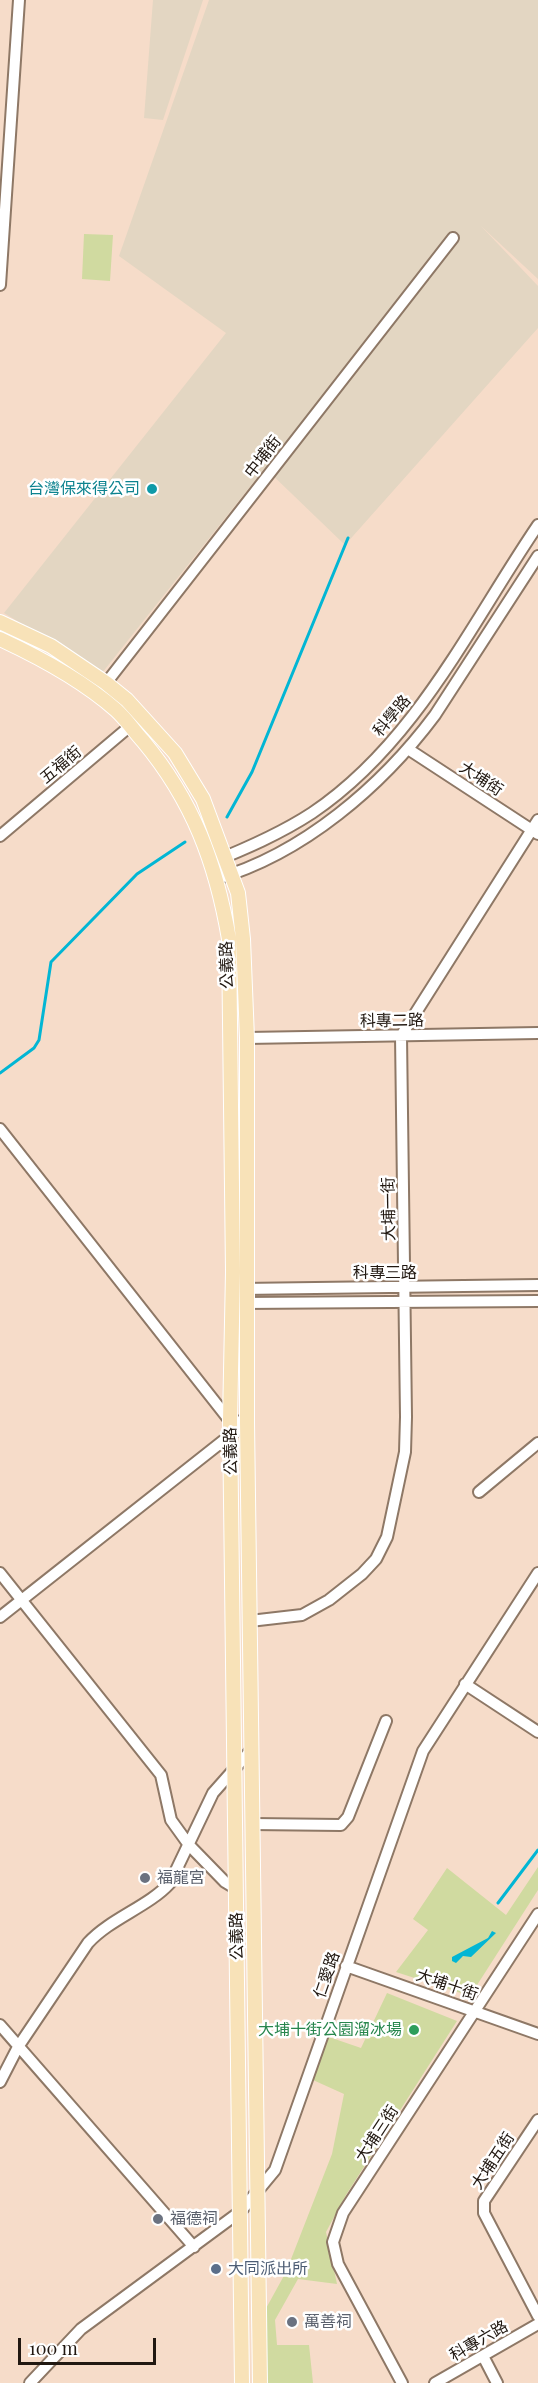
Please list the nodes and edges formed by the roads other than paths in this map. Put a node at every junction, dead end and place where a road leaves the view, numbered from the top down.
1 (19, 0) edge
2 (453, 238) dead end
3 (0, 285) edge
4 (538, 525) edge
5 (523, 547) junction
6 (538, 549) edge
7 (538, 556) edge
8 (535, 569) edge
9 (0, 622) edge
10 (0, 639) edge
11 (106, 683) junction
12 (96, 695) junction
13 (142, 716) junction
14 (130, 726) junction
15 (408, 749) junction
16 (538, 820) edge
17 (535, 832) edge
18 (0, 836) edge
19 (224, 858) junction
20 (210, 863) junction
21 (230, 875) junction
22 (216, 879) junction
23 (538, 1033) edge
24 (401, 1036) junction
25 (247, 1038) junction
26 (0, 1129) edge
27 (231, 1195) junction
28 (248, 1216) junction
29 (538, 1285) edge
30 (406, 1288) junction
31 (233, 1296) junction
32 (248, 1296) junction
33 (406, 1301) junction
34 (538, 1301) edge
35 (247, 1422) junction
36 (230, 1428) junction
37 (538, 1443) edge
38 (479, 1492) dead end
39 (0, 1573) edge
40 (538, 1573) edge
41 (21, 1600) junction
42 (0, 1617) edge
43 (250, 1621) junction
44 (465, 1684) junction
45 (386, 1721) dead end
46 (538, 1732) edge
47 (252, 1749) junction
48 (236, 1768) junction
49 (252, 1824) junction
50 (189, 1845) junction
51 (235, 1888) junction
52 (538, 1914) edge
53 (346, 1966) junction
54 (476, 2012) junction
55 (0, 2025) edge
56 (538, 2034) edge
57 (18, 2047) junction
58 (0, 2082) edge
59 (538, 2120) edge
60 (256, 2195) junction
61 (241, 2211) junction
62 (194, 2247) junction
63 (538, 2316) edge
64 (538, 2324) edge
65 (483, 2356) junction
66 (30, 2383) edge
67 (242, 2383) edge
68 (260, 2383) edge
69 (402, 2383) edge
70 (435, 2383) edge
71 (497, 2383) edge

1 - 3 street
2 - 11 street, 中埔街
4 - 5 street, 科學路
5 - 6 street
5 - 8 street
5 - 19 street, 科學路
7 - 8 street, 科學路
8 - 15 street, 科學路
9 - 11 main road, 公義路
10 - 12 main road, 公義路
11 - 12 street, 中埔街
11 - 13 main road, 公義路
12 - 14 main road, 公義路
13 - 14 street, 五福街
13 - 19 main road, 公義路
14 - 18 street, 五福街
14 - 20 main road, 公義路
15 - 17 street, 大埔街
15 - 21 street, 科學路
16 - 17 street
17 - 24 street
19 - 20 street, 科學路
19 - 21 main road, 公義路
20 - 22 main road, 公義路
21 - 22 street, 科學路
21 - 25 main road, 公義路
22 - 27 main road, 公義路
23 - 24 street, 科專二路
24 - 25 street, 科專二路
24 - 30 street, 大埔一街
25 - 28 main road, 公義路
26 - 36 street
27 - 28 street
27 - 31 main road, 公義路
28 - 32 main road, 公義路
29 - 30 street, 科專三路
30 - 32 street, 科專三路
30 - 33 street, 大埔一街
31 - 32 street, 科專三路
31 - 36 main road, 公義路
32 - 33 street, 科專三路
32 - 35 main road, 公義路
33 - 34 street, 科專三路
33 - 43 street, 大埔一街
35 - 36 street
35 - 43 main road, 公義路
36 - 41 street
36 - 48 main road, 公義路
37 - 38 street
39 - 41 street
40 - 44 street, 仁愛路
41 - 42 street
41 - 50 street
43 - 47 main road, 公義路
44 - 46 street
44 - 53 street, 仁愛路
45 - 49 street
47 - 48 street
47 - 49 main road, 公義路
48 - 50 street
48 - 51 main road, 公義路
49 - 60 main road, 公義路
50 - 51 street
50 - 57 street
51 - 61 main road, 公義路
52 - 54 street, 大埔三街
53 - 54 street, 大埔十街
53 - 60 street, 仁愛路
54 - 56 street, 大埔十街
54 - 69 street, 大埔三街
55 - 57 street
57 - 58 street
57 - 62 street
59 - 63 street, 大埔五街
60 - 61 street, 仁愛路
60 - 68 main road, 公義路
61 - 62 street, 仁愛路
61 - 67 main road, 公義路
62 - 66 street, 仁愛路
64 - 65 street, 科專六路
65 - 70 street, 科專六路
65 - 71 street

